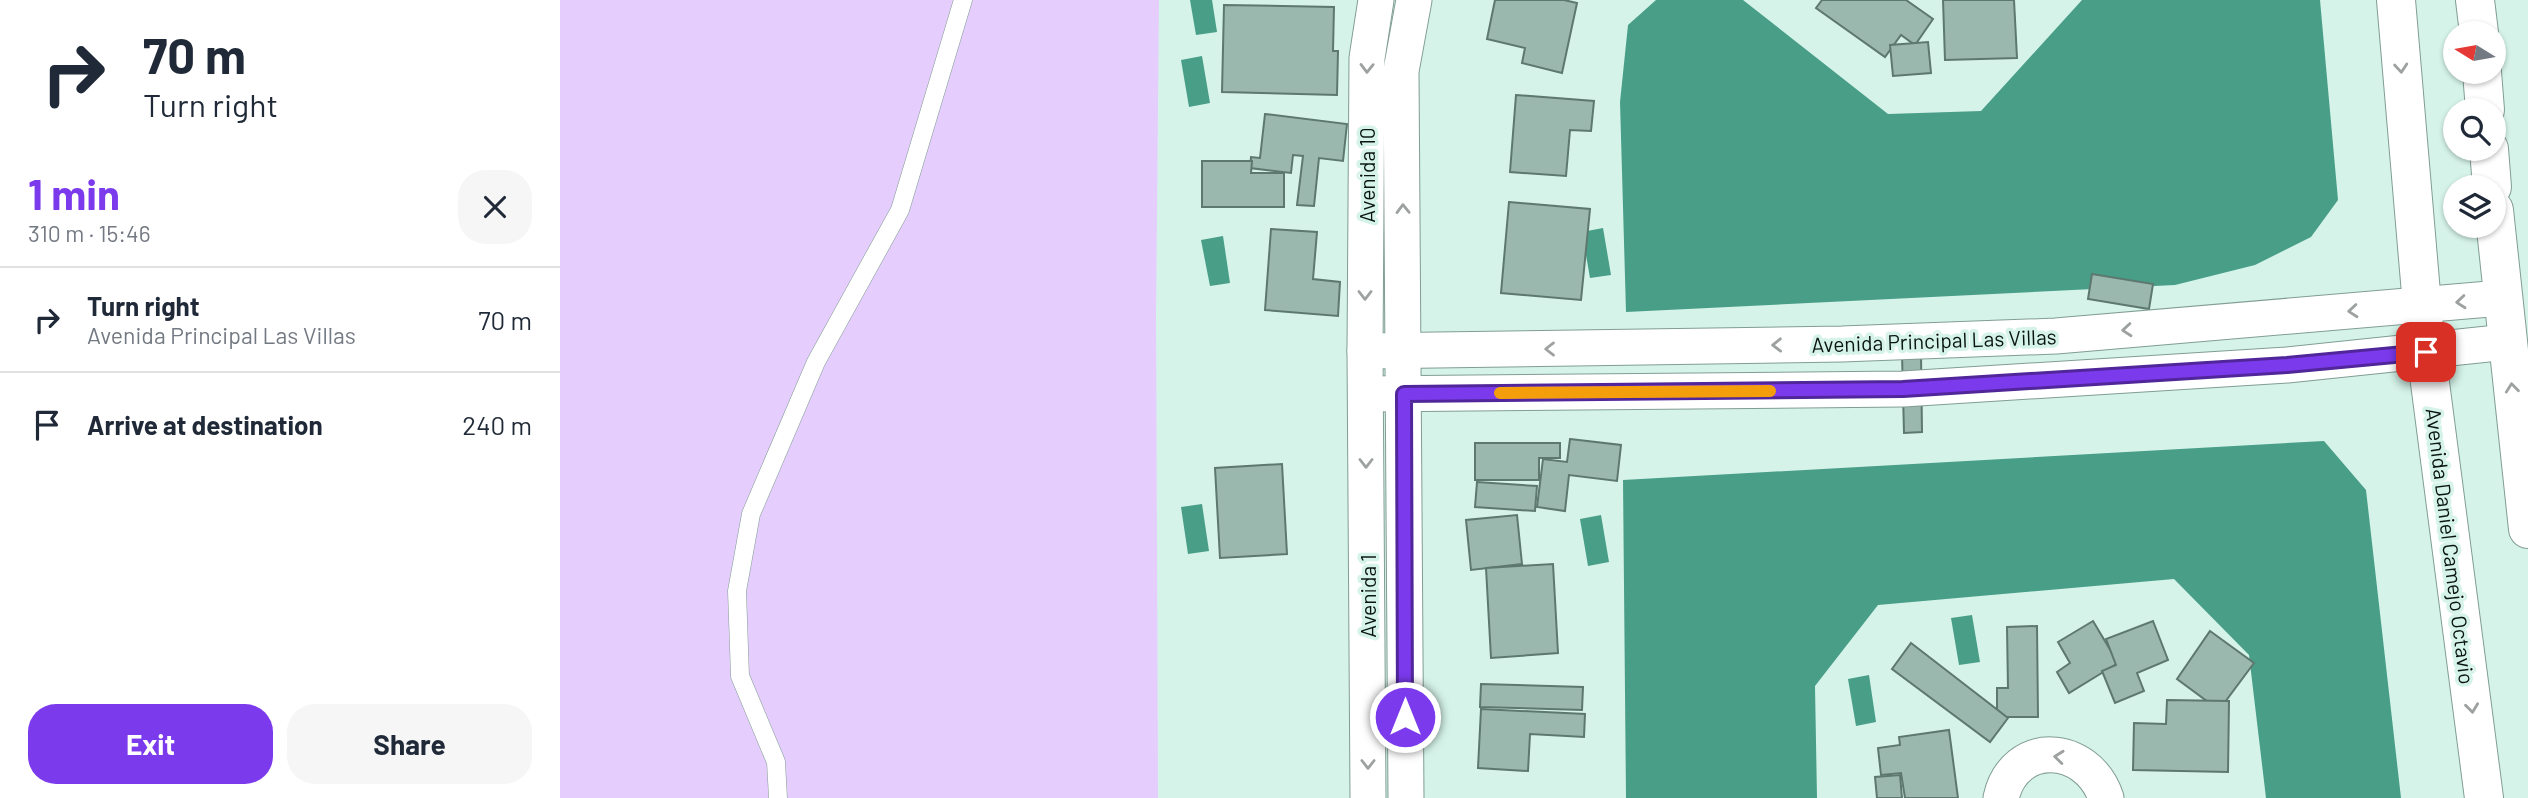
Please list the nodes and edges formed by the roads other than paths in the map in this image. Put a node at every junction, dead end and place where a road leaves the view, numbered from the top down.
1 (963, 0) edge
2 (2396, 0) edge
3 (2475, 0) edge
4 (1375, 9) edge
5 (1412, 12) edge
6 (2478, 21) edge
7 (2496, 238) edge
8 (2501, 298) junction
9 (2421, 305) junction
10 (2507, 342) junction
11 (1365, 351) junction
12 (1404, 351) junction
13 (2426, 352) junction
14 (1366, 394) junction
15 (1404, 394) junction
16 (2528, 529) edge
17 (778, 798) edge
18 (1368, 798) edge
19 (1406, 798) edge
20 (2001, 798) edge
21 (2106, 798) edge
22 (2484, 798) edge

1 - 17 lane
2 -> 9 main road, Avenida Daniel Camejo Octavio
3 - 6 main road
4 - 5 street
4 -> 11 street, Avenida 10
12 -> 5 street, Avenida 10
7 - 8 main road
8 -> 9 street, Avenida Principal Las Villas
8 - 10 main road
9 -> 12 street, Avenida Principal Las Villas
9 - 13 main road, Avenida Daniel Camejo Octavio
10 - 13 street
16 -> 10 main road
11 - 12 street, Avenida Principal Las Villas
11 - 14 street, Avenida 10
12 - 15 street, Avenida 10
13 - 15 street
13 -> 22 main road, Avenida Daniel Camejo Octavio
14 - 15 street
14 -> 18 street, Avenida 1
15 - 19 street, Avenida 1
21 -> 20 street

